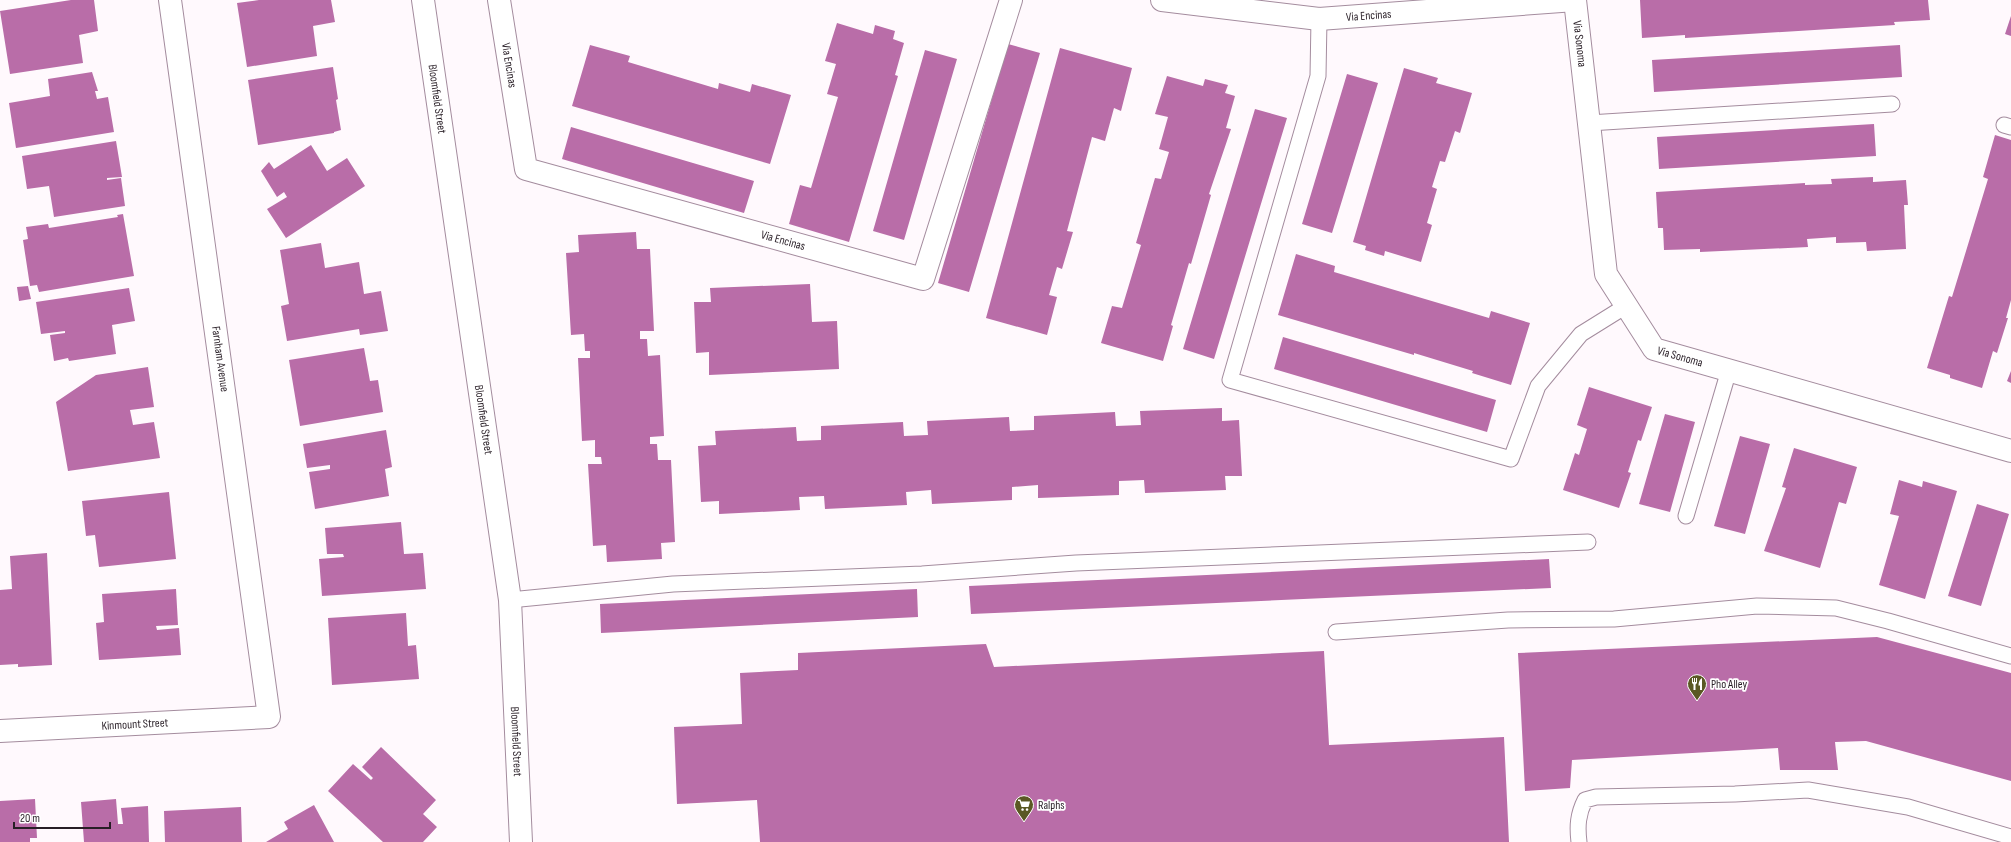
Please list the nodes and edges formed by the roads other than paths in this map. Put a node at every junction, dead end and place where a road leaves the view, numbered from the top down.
1 (170, 0) edge
2 (423, 0) edge
3 (499, 0) edge
4 (1011, 0) edge
5 (1162, 0) edge
6 (1575, 0) edge
7 (1319, 19) junction
8 (1892, 104) dead end
9 (1589, 123) junction
10 (1626, 306) junction
11 (1729, 370) junction
12 (2011, 451) edge
13 (1686, 516) dead end
14 (1588, 542) dead end
15 (510, 600) junction
16 (1336, 632) dead end
17 (2011, 656) edge
18 (270, 717) joint
19 (0, 731) edge
20 (2011, 837) edge
21 (521, 842) edge
22 (1579, 842) edge

1 - 18 street, Farnham Avenue
2 - 15 street, Bloomfield Street
3 - 4 street, Via Encinas
5 - 7 street, Via Encinas
6 - 7 street, Via Encinas
6 - 9 street, Via Sonoma
7 - 10 lane
8 - 9 lane
9 - 10 street, Via Sonoma
10 - 11 street, Via Sonoma
11 - 12 street, Via Sonoma
11 - 13 lane
14 - 15 lane
15 - 21 street, Bloomfield Street
16 - 17 lane
18 - 19 street, Kinmount Street
20 - 22 lane

